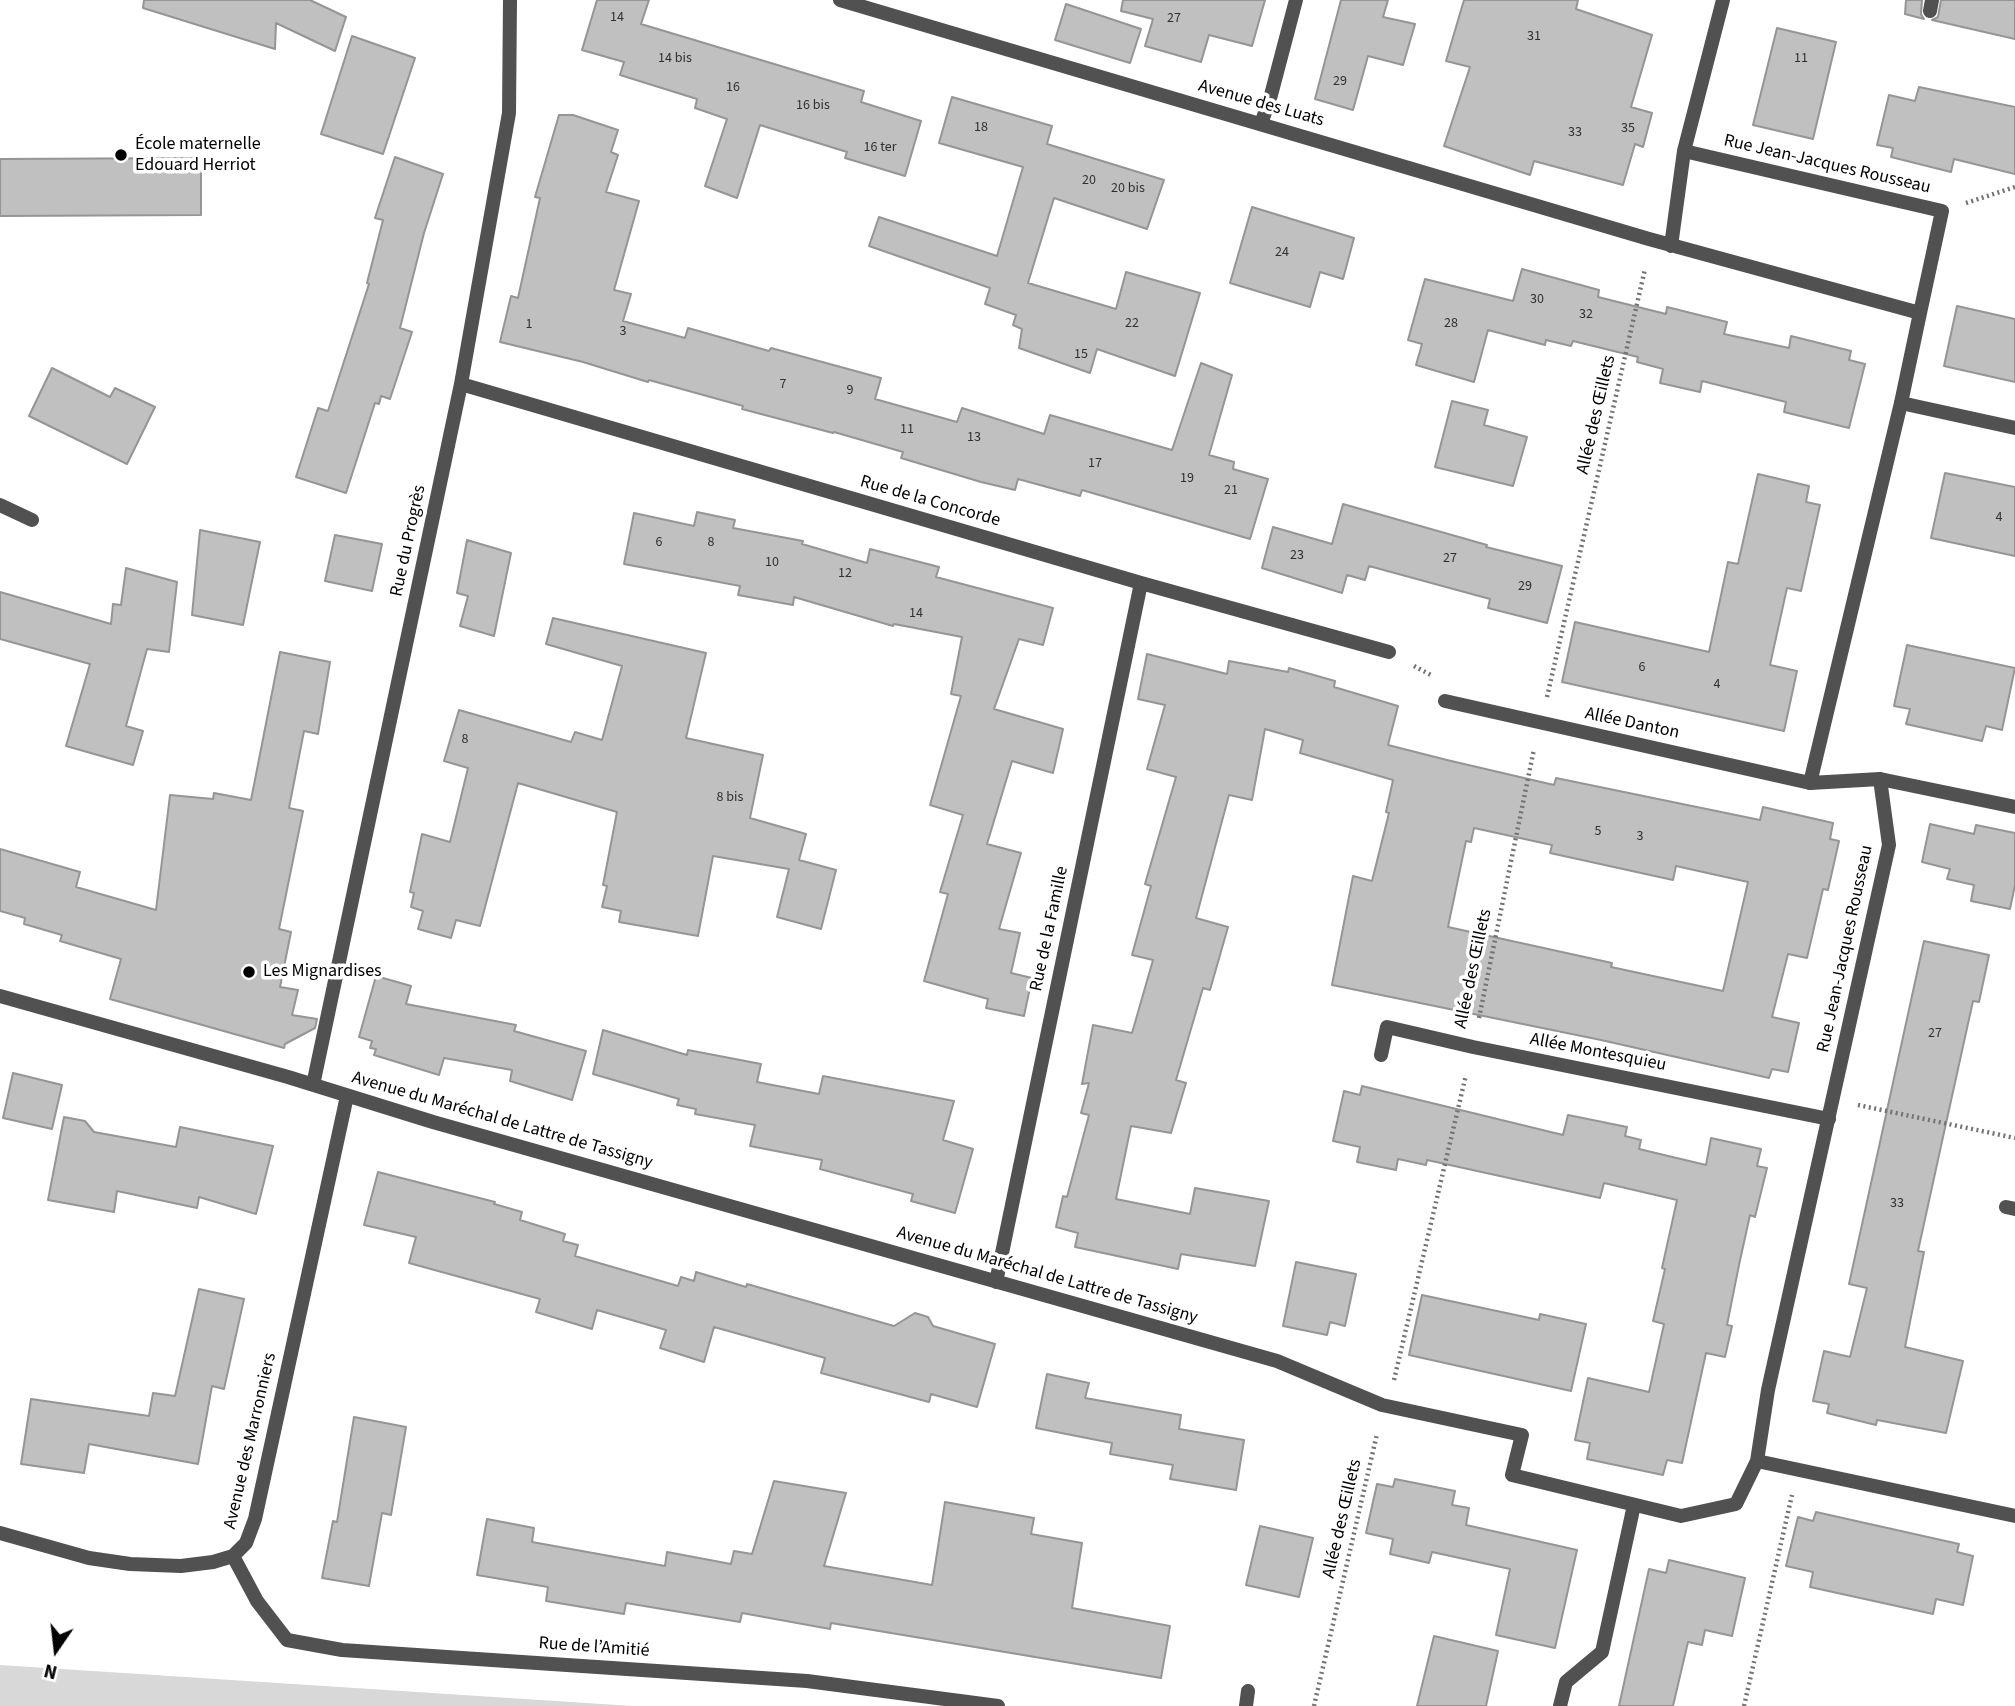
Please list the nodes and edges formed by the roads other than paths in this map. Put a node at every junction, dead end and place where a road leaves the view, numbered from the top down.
1 (510, 0) edge
2 (841, 0) edge
3 (1296, 0) edge
4 (1723, 0) edge
5 (1261, 124) junction
6 (1684, 151) junction
7 (1671, 246) junction
8 (1920, 313) junction
9 (461, 384) junction
10 (1901, 403) junction
11 (2015, 428) edge
12 (0, 505) edge
13 (32, 520) dead end
14 (1141, 583) junction
15 (1389, 653) road end
16 (1445, 701) road end
17 (1881, 779) junction
18 (1810, 783) junction
19 (2015, 807) edge
20 (0, 996) edge
21 (1381, 1055) dead end
22 (313, 1085) junction
23 (347, 1096) junction
24 (1829, 1119) junction
25 (996, 1282) junction
26 (1758, 1461) junction
27 (1634, 1505) junction
28 (2015, 1516) edge
29 (0, 1533) edge
30 (233, 1556) junction
31 (1248, 1691) dead end
32 (998, 1706) edge
33 (1246, 1706) edge
34 (1560, 1706) edge

1 - 9 street, Rue du Progrès
2 - 5 street, Avenue des Luats
3 - 5 street
4 - 6 street
5 - 7 street, Avenue des Luats
6 - 7 street
6 - 8 street, Rue Jean-Jacques Rousseau
7 - 8 street
8 - 10 street, Rue Jean-Jacques Rousseau
9 - 14 street, Rue de la Concorde
9 - 22 street, Rue du Progrès
10 - 11 street
10 - 18 street, Rue Jean-Jacques Rousseau
12 - 13 street
14 - 15 street, Rue de la Concorde
14 - 25 street, Rue de la Famille
16 - 18 street, Allée Danton
17 - 18 street
17 - 19 street
17 - 24 street, Rue Jean-Jacques Rousseau
20 - 22 street, Avenue du Maréchal de Lattre de Tassigny
21 - 24 street, Allée Montesquieu
22 - 23 street, Avenue du Maréchal de Lattre de Tassigny
23 - 25 street, Avenue du Maréchal de Lattre de Tassigny
23 - 30 street, Avenue des Marronniers
24 - 26 street, Rue Jean-Jacques Rousseau
25 - 27 street, Avenue du Maréchal de Lattre de Tassigny
26 - 27 street, Avenue du Maréchal de Lattre de Tassigny
26 - 28 street
27 - 34 street
29 - 30 street, Avenue des Marronniers
30 - 32 street, Rue de l’Amitié
31 - 33 street

